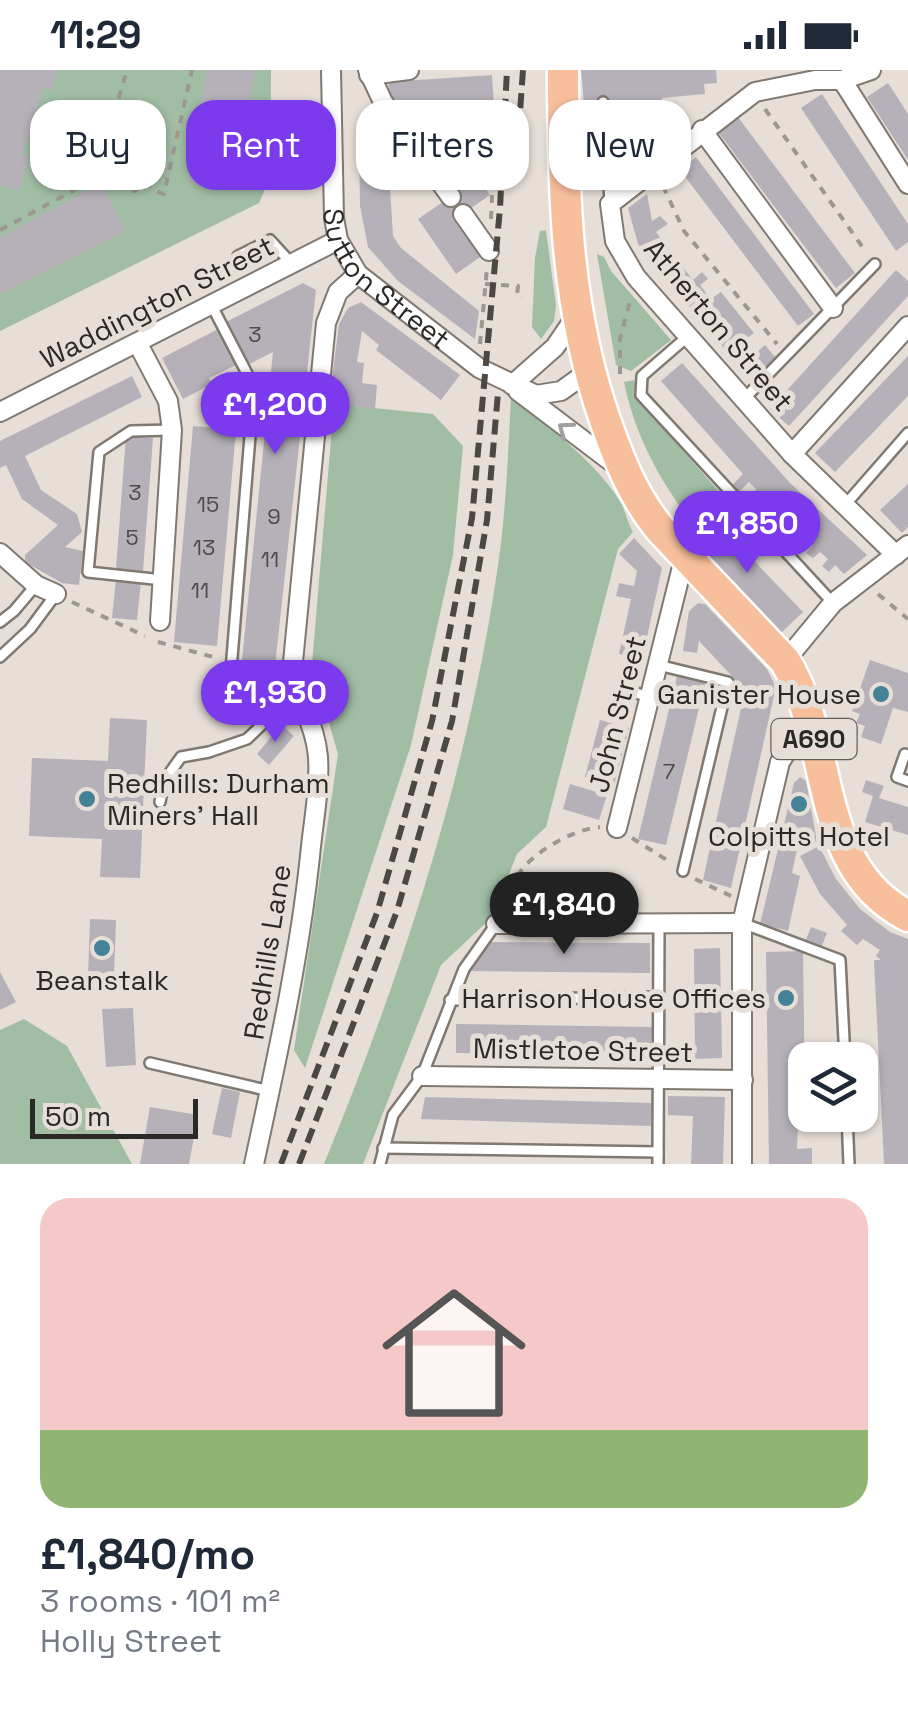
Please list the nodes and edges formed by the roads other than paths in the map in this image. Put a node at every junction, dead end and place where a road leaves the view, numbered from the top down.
1 (331, 70) edge
2 (409, 70) edge
3 (562, 70) edge
4 (870, 70) edge
5 (369, 72) edge
6 (842, 80) junction
7 (702, 130) junction
8 (908, 184) edge
9 (609, 190) edge
10 (451, 196) dead end
11 (610, 204) junction
12 (463, 214) dead end
13 (338, 240) junction
14 (489, 251) road end
15 (238, 256) dead end
16 (292, 264) junction
17 (875, 264) road end
18 (358, 274) junction
19 (212, 306) junction
20 (833, 308) junction
21 (576, 316) junction
22 (906, 333) edge
23 (687, 337) junction
24 (138, 344) junction
25 (602, 376) junction
26 (512, 385) junction
27 (743, 400) junction
28 (0, 412) edge
29 (172, 430) junction
30 (908, 433) edge
31 (792, 454) junction
32 (622, 469) junction
33 (844, 506) junction
34 (902, 550) edge
35 (0, 553) edge
36 (685, 555) junction
37 (162, 580) junction
38 (36, 584) junction
39 (56, 594) joint
40 (834, 603) junction
41 (160, 621) dead end
42 (0, 622) edge
43 (0, 656) edge
44 (785, 661) junction
45 (658, 665) junction
46 (231, 670) road end
47 (295, 685) junction
48 (622, 689) dead end
49 (650, 697) junction
50 (813, 738) junction
51 (905, 754) dead end
52 (908, 782) edge
53 (160, 802) dead end
54 (618, 828) road end
55 (683, 871) road end
56 (908, 916) edge
57 (496, 924) joint
58 (659, 924) junction
59 (742, 924) junction
60 (658, 997) junction
61 (450, 1000) junction
62 (844, 1042) edge
63 (150, 1063) dead end
64 (422, 1076) junction
65 (658, 1079) junction
66 (743, 1080) junction
67 (270, 1091) junction
68 (847, 1132) edge
69 (383, 1148) junction
70 (658, 1152) junction
71 (254, 1164) edge
72 (380, 1164) edge
73 (658, 1164) edge
74 (742, 1164) edge
75 (848, 1164) edge

1 - 13 street, Sutton Street
2 - 5 street
3 - 21 highway, A690
4 - 6 street
5 - 10 street
6 - 7 street
6 - 8 street
7 - 11 street
7 - 20 street
9 - 11 lane
11 - 23 street, Atherton Street
12 - 14 street
13 - 16 street, Waddington Street
13 - 18 street, Sutton Street
15 - 16 lane
16 - 19 street, Waddington Street
17 - 20 lane
18 - 26 street, Sutton Street
18 - 47 street
19 - 24 street, Waddington Street
19 - 46 lane
20 - 27 lane
21 - 25 highway, A690
21 - 26 street
22 - 31 street
23 - 27 street, Atherton Street
23 - 40 lane
24 - 28 street, Waddington Street
24 - 29 street
25 - 26 street, Sutton Street
25 - 32 highway, A690
32 -> 26 street, Sutton Street
27 - 31 street, Atherton Street
29 - 37 street
29 - 37 lane
30 - 33 lane
31 - 33 street, Atherton Street
32 - 36 highway, Sutton Street / A690
33 - 34 street, Atherton Street
34 - 40 street
35 - 38 street
36 - 44 highway, Sutton Street / A690
36 - 45 street, John Street
37 - 41 street
38 - 39 street
38 - 42 lane
39 - 43 lane
40 - 44 street
44 - 50 highway, A690
45 - 49 street, John Street
45 - 55 lane
47 - 53 lane
47 - 67 street, Redhills Lane
48 - 49 lane
49 - 54 street, John Street
50 - 56 highway, A690
50 - 59 street
51 - 52 lane
57 - 58 street
57 - 61 lane
58 - 59 street
58 - 60 lane
59 - 62 lane
59 - 66 street
60 - 61 lane
60 - 65 lane
61 - 64 lane
63 - 67 lane
64 - 65 street, Mistletoe Street
64 - 69 lane
65 - 66 street, Mistletoe Street
65 - 70 lane
66 - 74 street
67 - 71 street, Redhills Lane
68 - 75 lane
69 - 70 lane
69 - 72 lane
70 - 73 lane

